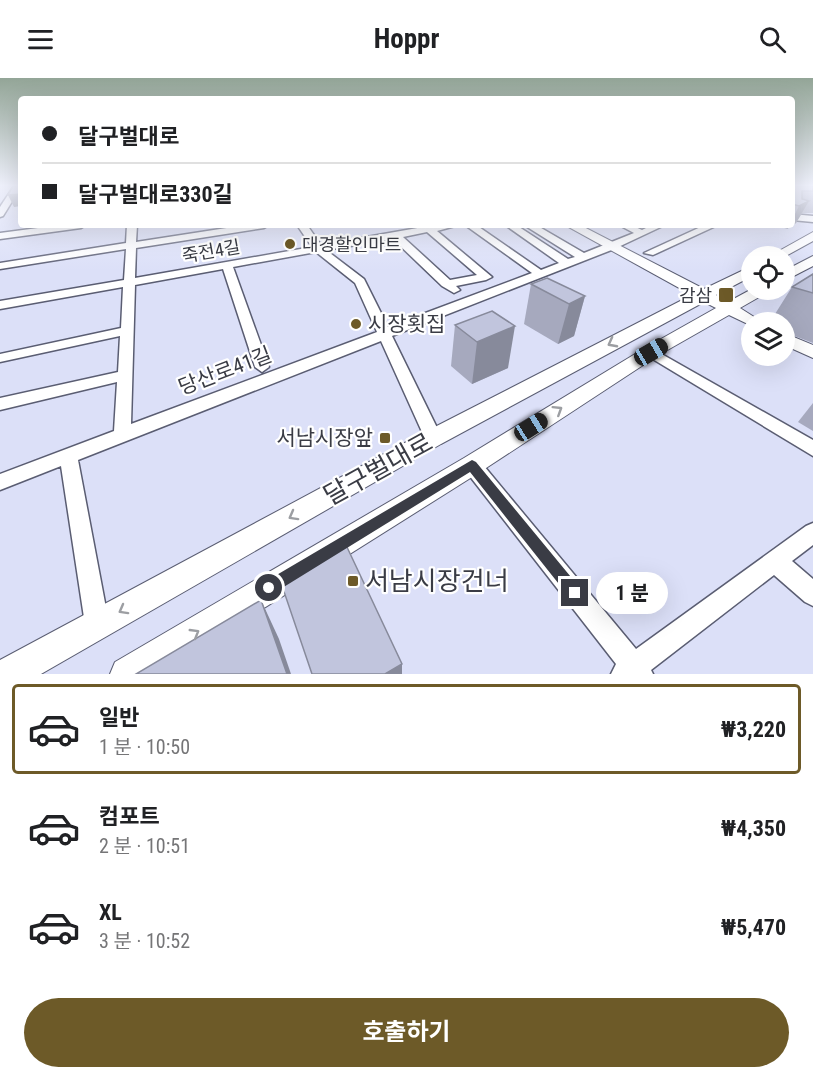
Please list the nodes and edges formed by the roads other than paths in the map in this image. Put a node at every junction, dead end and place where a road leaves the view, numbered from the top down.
1 (795, 218) edge
2 (813, 219) edge
3 (59, 228) edge
4 (132, 228) edge
5 (304, 228) edge
6 (439, 228) edge
7 (474, 228) edge
8 (515, 228) edge
9 (534, 228) edge
10 (580, 228) edge
11 (630, 228) edge
12 (653, 228) edge
13 (707, 228) edge
14 (217, 229) edge
15 (429, 230) junction
16 (641, 233) junction
17 (395, 235) junction
18 (0, 236) edge
19 (813, 236) edge
20 (131, 246) junction
21 (610, 246) junction
22 (795, 246) edge
23 (318, 249) junction
24 (649, 253) dead end
25 (583, 257) junction
26 (567, 262) junction
27 (811, 264) edge
28 (227, 265) junction
29 (0, 266) edge
30 (795, 272) edge
31 (539, 273) junction
32 (129, 282) junction
33 (446, 284) junction
34 (741, 285) edge
35 (741, 294) edge
36 (701, 296) junction
37 (466, 301) junction
38 (0, 305) edge
39 (726, 309) junction
40 (741, 316) edge
41 (127, 332) junction
42 (385, 332) junction
43 (795, 343) edge
44 (651, 352) junction
45 (813, 352) edge
46 (0, 358) edge
47 (125, 375) junction
48 (259, 375) junction
49 (0, 404) edge
50 (122, 435) junction
51 (433, 438) junction
52 (813, 449) edge
53 (68, 456) junction
54 (472, 465) junction
55 (0, 482) edge
56 (813, 533) edge
57 (775, 561) junction
58 (813, 594) edge
59 (97, 624) junction
60 (633, 671) edge
61 (8, 674) edge
62 (127, 674) edge

1 - 2 street
3 - 18 street
4 - 20 street
5 - 23 street
6 - 15 street, 죽전4길
7 - 31 street
8 - 26 street
9 - 25 street
10 - 21 main road
11 - 16 street
12 - 16 street, 당산로41길
13 - 24 street
14 - 20 street
15 - 17 street, 죽전4길
15 - 33 street
16 - 21 street, 당산로41길
17 - 23 street, 죽전4길
17 - 33 street
19 - 22 main road
20 - 29 street
20 - 32 street
21 - 25 street, 당산로41길
21 - 36 main road
23 - 28 street, 죽전4길
23 - 42 street
25 - 26 street, 당산로41길
26 - 31 street, 당산로41길
27 - 30 main road
28 - 32 street, 죽전4길
28 - 48 street, 당산로41길
31 - 37 street, 당산로41길
32 - 38 street, 죽전4길
32 - 41 street
33 - 37 street
34 - 36 main road, 달구벌대로
35 - 39 main road, 달구벌대로
36 - 39 main road
36 -> 51 main road, 달구벌대로
37 - 42 street, 당산로41길
39 - 40 main road
39 - 44 main road, 달구벌대로
41 - 46 street
41 - 47 street
42 - 48 street, 당산로41길
42 - 51 street
43 - 45 main road
44 - 52 street
54 -> 44 main road, 달구벌대로
47 - 49 street
47 - 50 street
48 - 50 street, 당산로41길
50 - 53 street, 당산로41길
51 -> 59 main road, 달구벌대로
53 - 55 street, 당산로41길
53 - 59 street
54 - 60 street
62 -> 54 main road, 달구벌대로
56 - 57 street
57 - 58 street
57 - 60 street
59 - 61 main road, 달구벌대로

